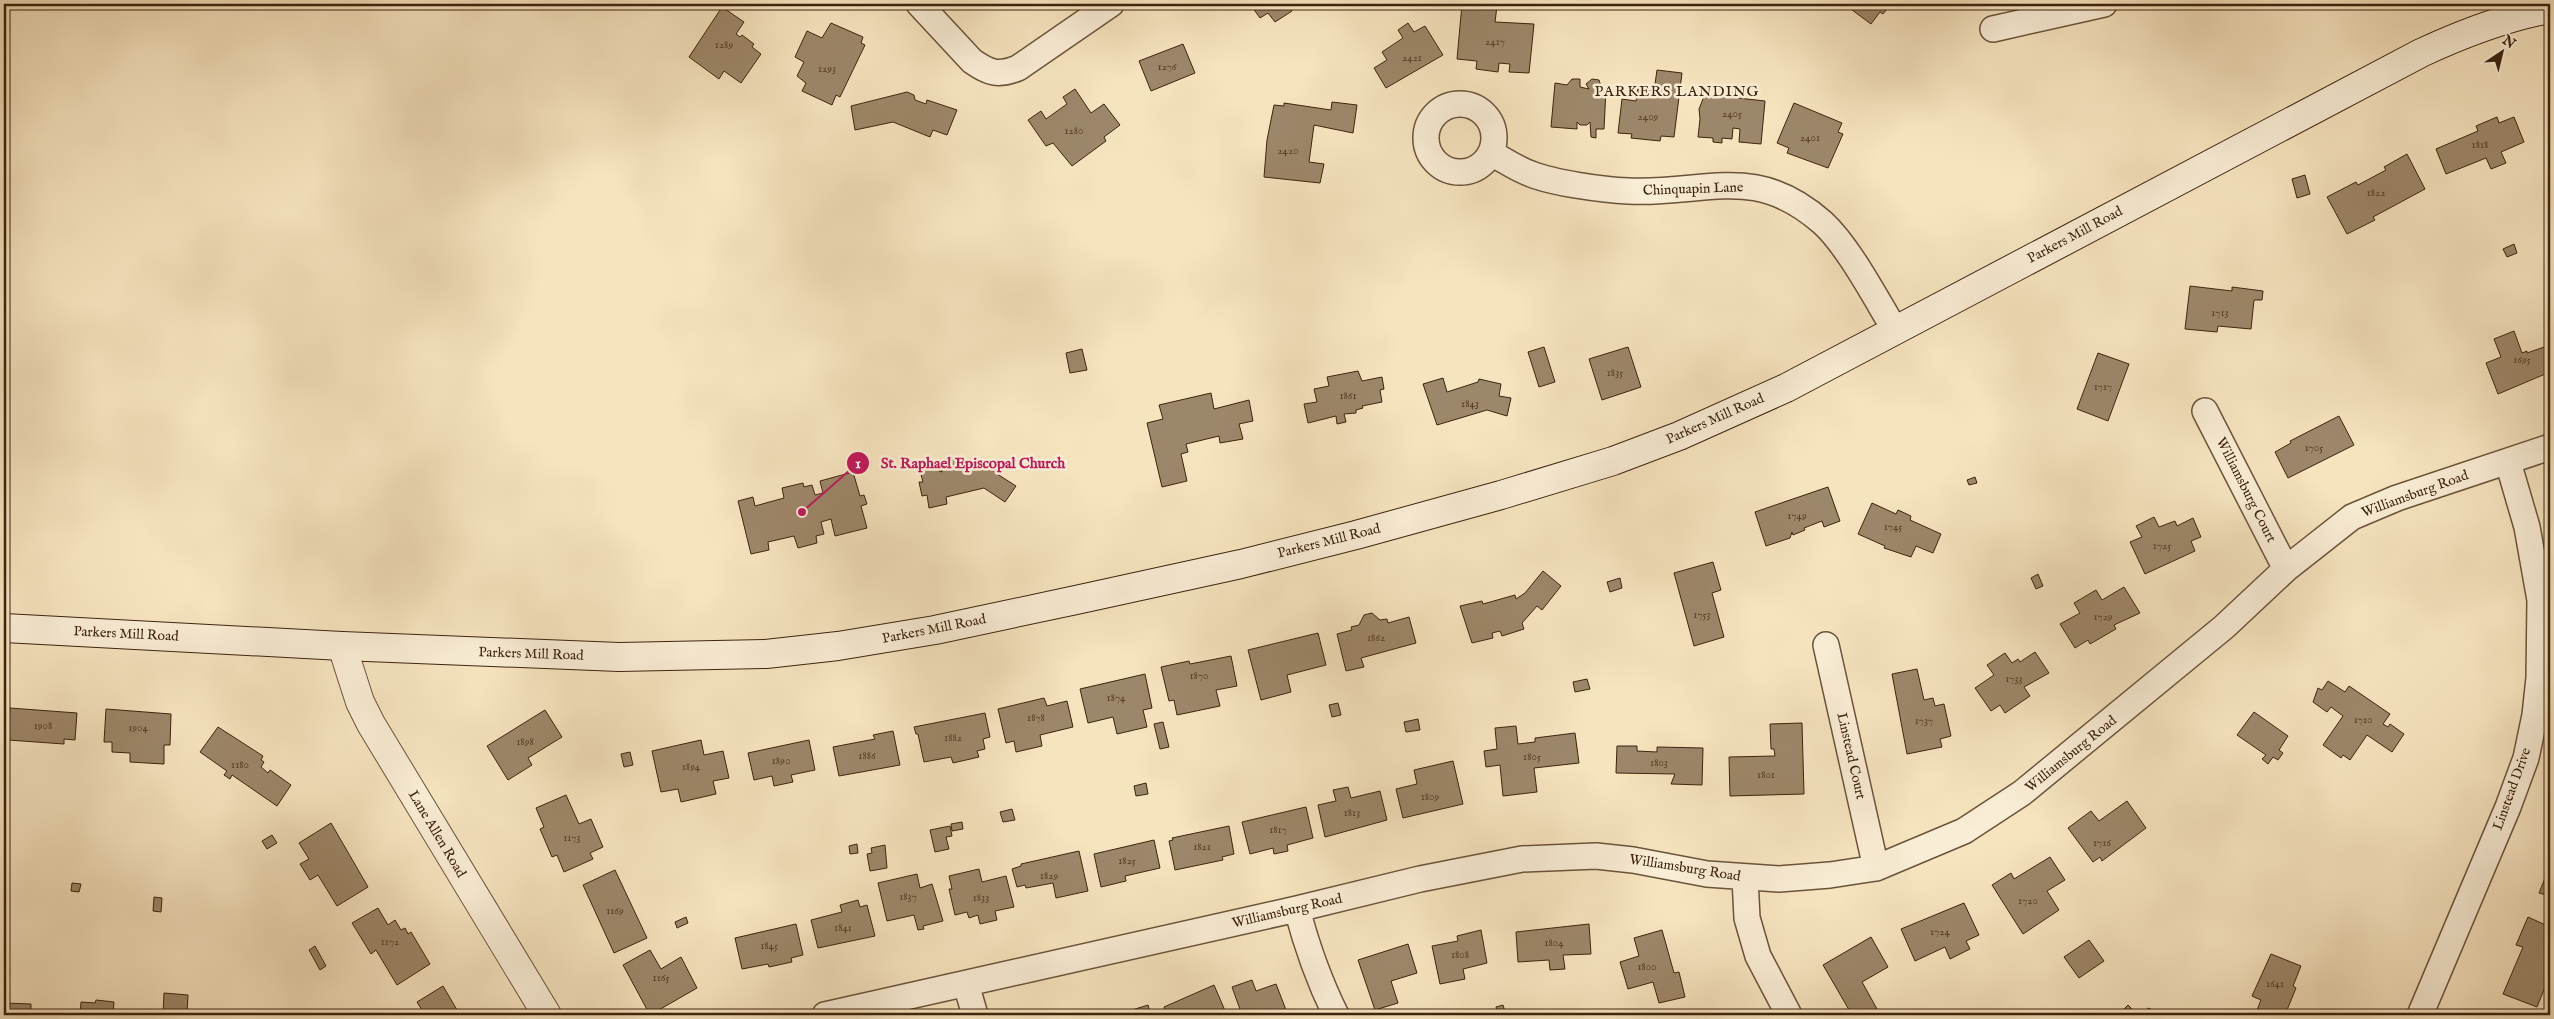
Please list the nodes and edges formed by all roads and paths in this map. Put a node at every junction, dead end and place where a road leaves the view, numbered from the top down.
1 (919, 4) edge
2 (1111, 4) edge
3 (2104, 4) edge
4 (2550, 9) edge
5 (1993, 29) dead end
6 (1491, 153) dead end
7 (1895, 330) junction
8 (2205, 411) dead end
9 (2550, 447) edge
10 (2508, 462) junction
11 (2286, 569) junction
12 (4, 628) edge
13 (1826, 645) dead end
14 (342, 646) junction
15 (1876, 868) junction
16 (1745, 878) junction
17 (1298, 909) junction
18 (966, 984) junction
19 (548, 1015) edge
20 (825, 1015) edge
21 (975, 1015) edge
22 (1336, 1015) edge
23 (1789, 1015) edge
24 (2420, 1015) edge

1 - 2 street
3 - 5 street
4 - 7 main road, Parkers Mill Road
6 - 7 street, Chinquapin Lane
7 - 14 main road, Parkers Mill Road
8 - 11 street, Williamsburg Court
9 - 10 street, Williamsburg Road
10 - 11 street, Williamsburg Road
10 - 24 street, Linstead Drive
11 - 15 street, Williamsburg Road
12 - 14 main road, Parkers Mill Road
13 - 15 street, Linstead Court
14 - 19 main road, Lane Allen Road
15 - 16 street, Williamsburg Road
16 - 17 street, Williamsburg Road
16 - 23 street
17 - 18 street, Williamsburg Road
17 - 22 street
18 - 20 street, Williamsburg Road
18 - 21 street

